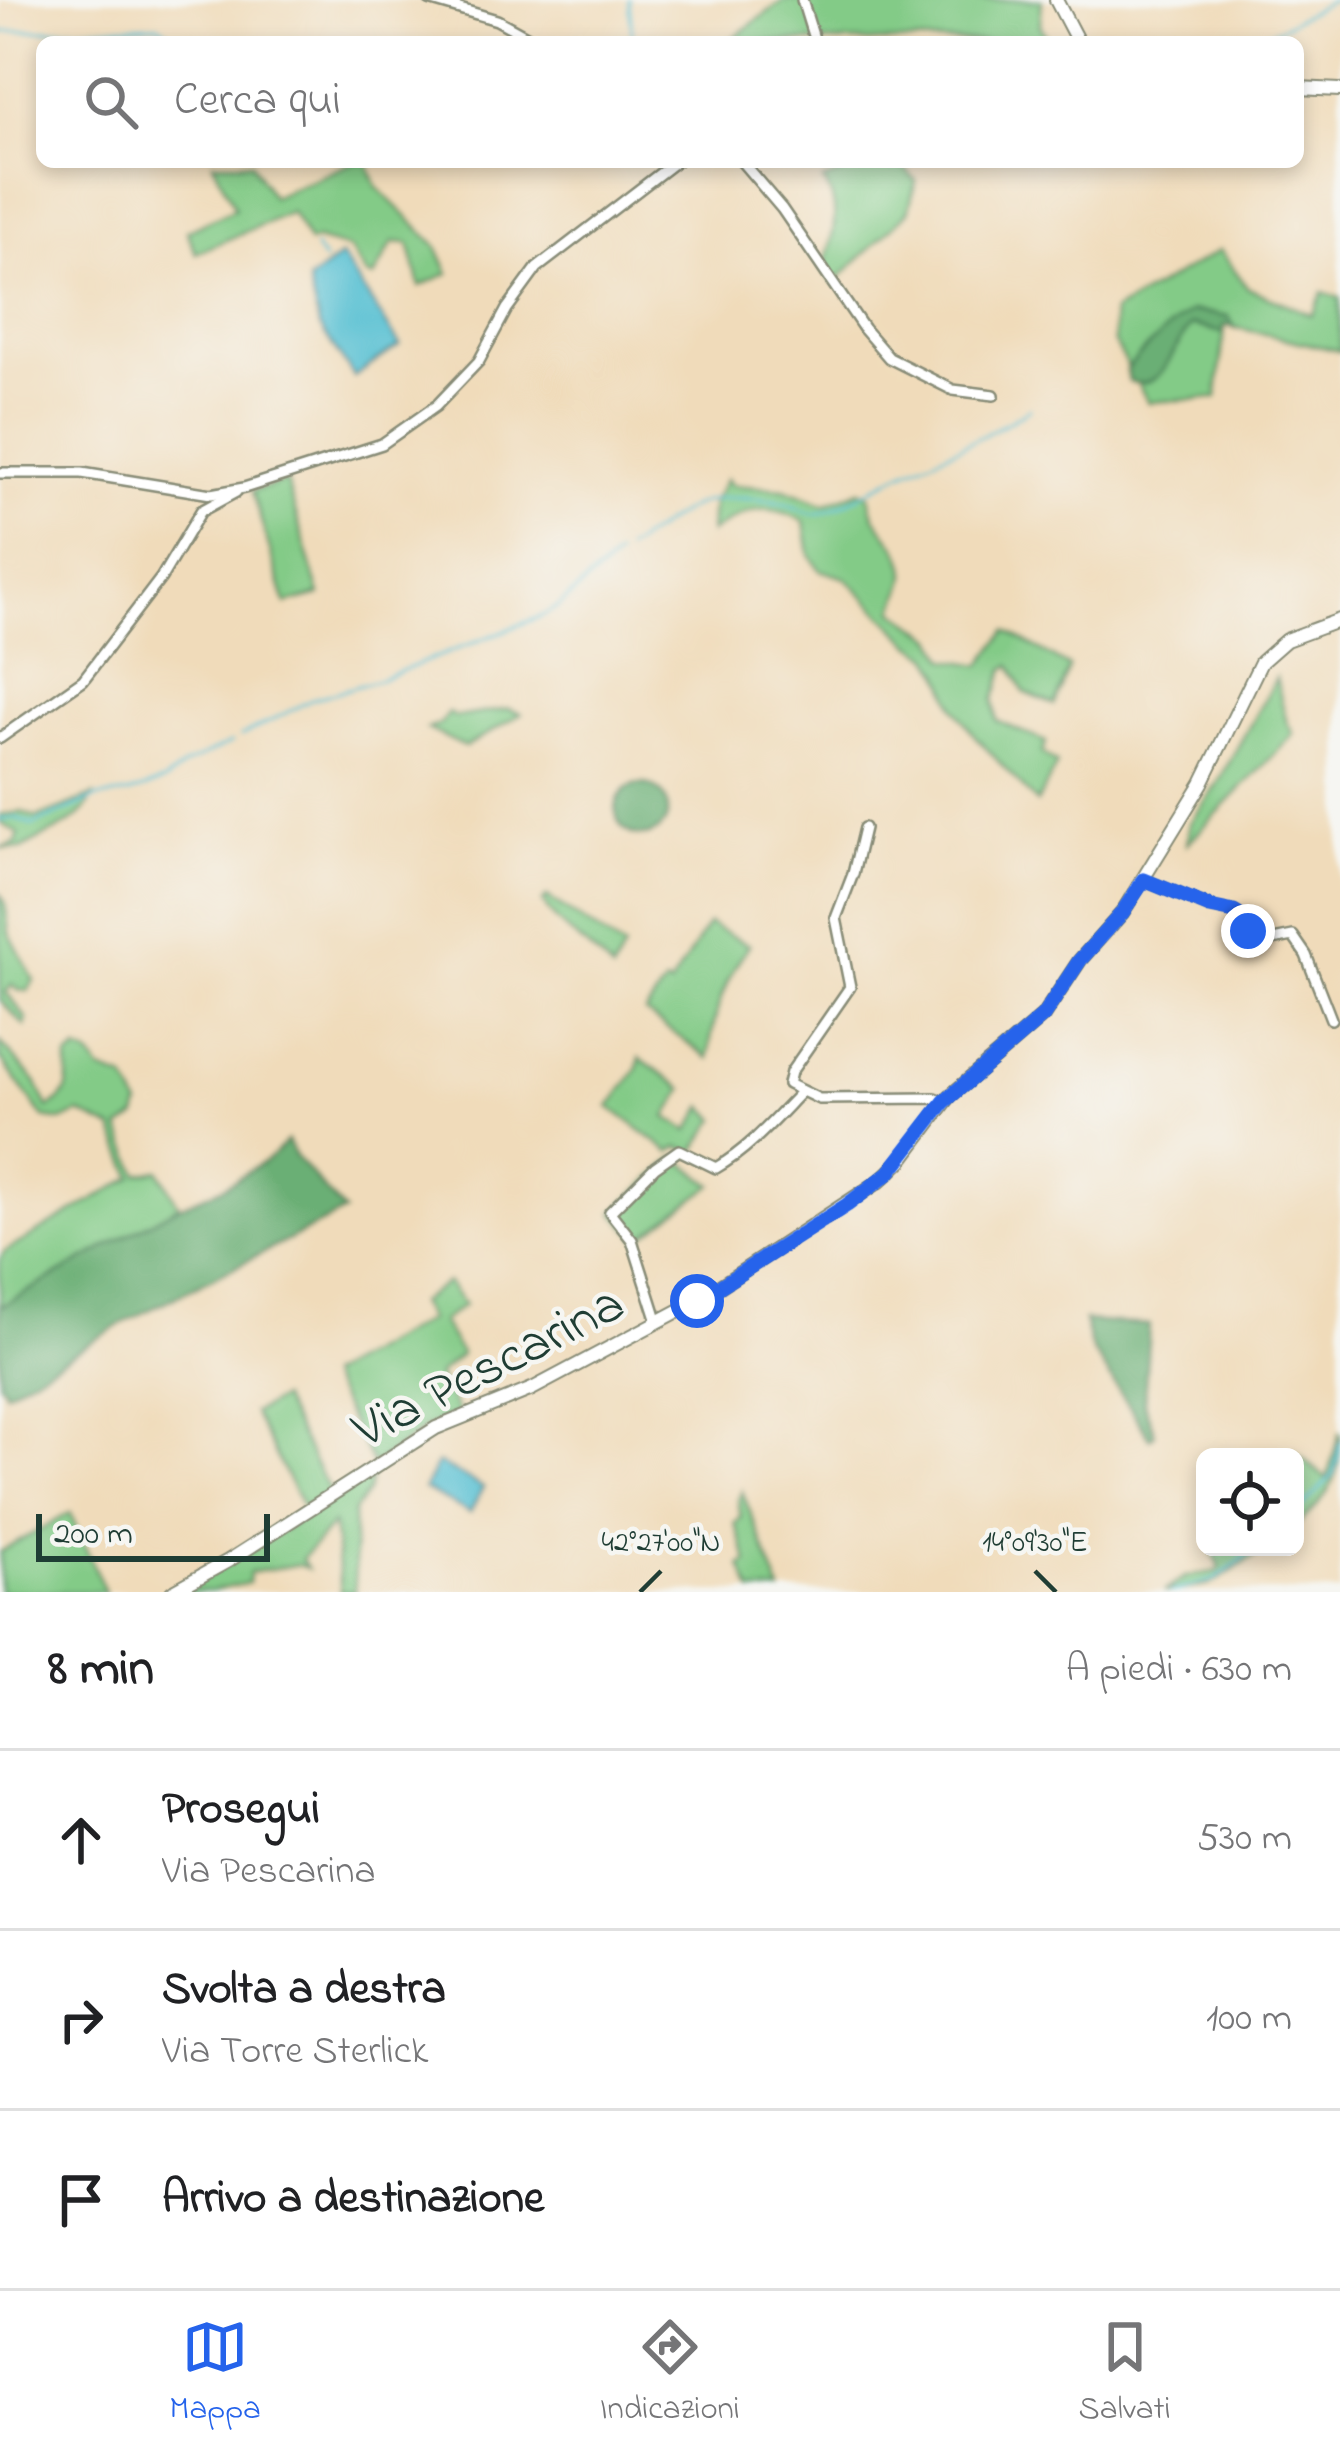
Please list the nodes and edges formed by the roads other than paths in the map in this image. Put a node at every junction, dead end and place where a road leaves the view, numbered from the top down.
1 (429, 0) edge
2 (802, 0) edge
3 (1056, 0) edge
4 (526, 36) edge
5 (813, 36) edge
6 (1075, 36) edge
7 (1304, 88) edge
8 (1340, 90) edge
9 (667, 168) edge
10 (747, 168) edge
11 (994, 395) dead end
12 (0, 473) edge
13 (240, 488) junction
14 (1340, 620) edge
15 (0, 738) edge
16 (864, 828) dead end
17 (1144, 880) junction
18 (1331, 1019) dead end
19 (800, 1093) junction
20 (944, 1102) junction
21 (658, 1322) junction
22 (172, 1592) edge

1 - 4 street
2 - 5 street
3 - 6 street
7 - 8 street
9 - 13 street
10 - 11 street
12 - 13 street
13 - 15 street
14 - 17 street, Via Pescarina
16 - 19 street
17 - 18 street
17 - 20 street, Via Pescarina
19 - 20 street
19 - 21 street
20 - 21 street, Via Pescarina
21 - 22 street, Via Pescarina

